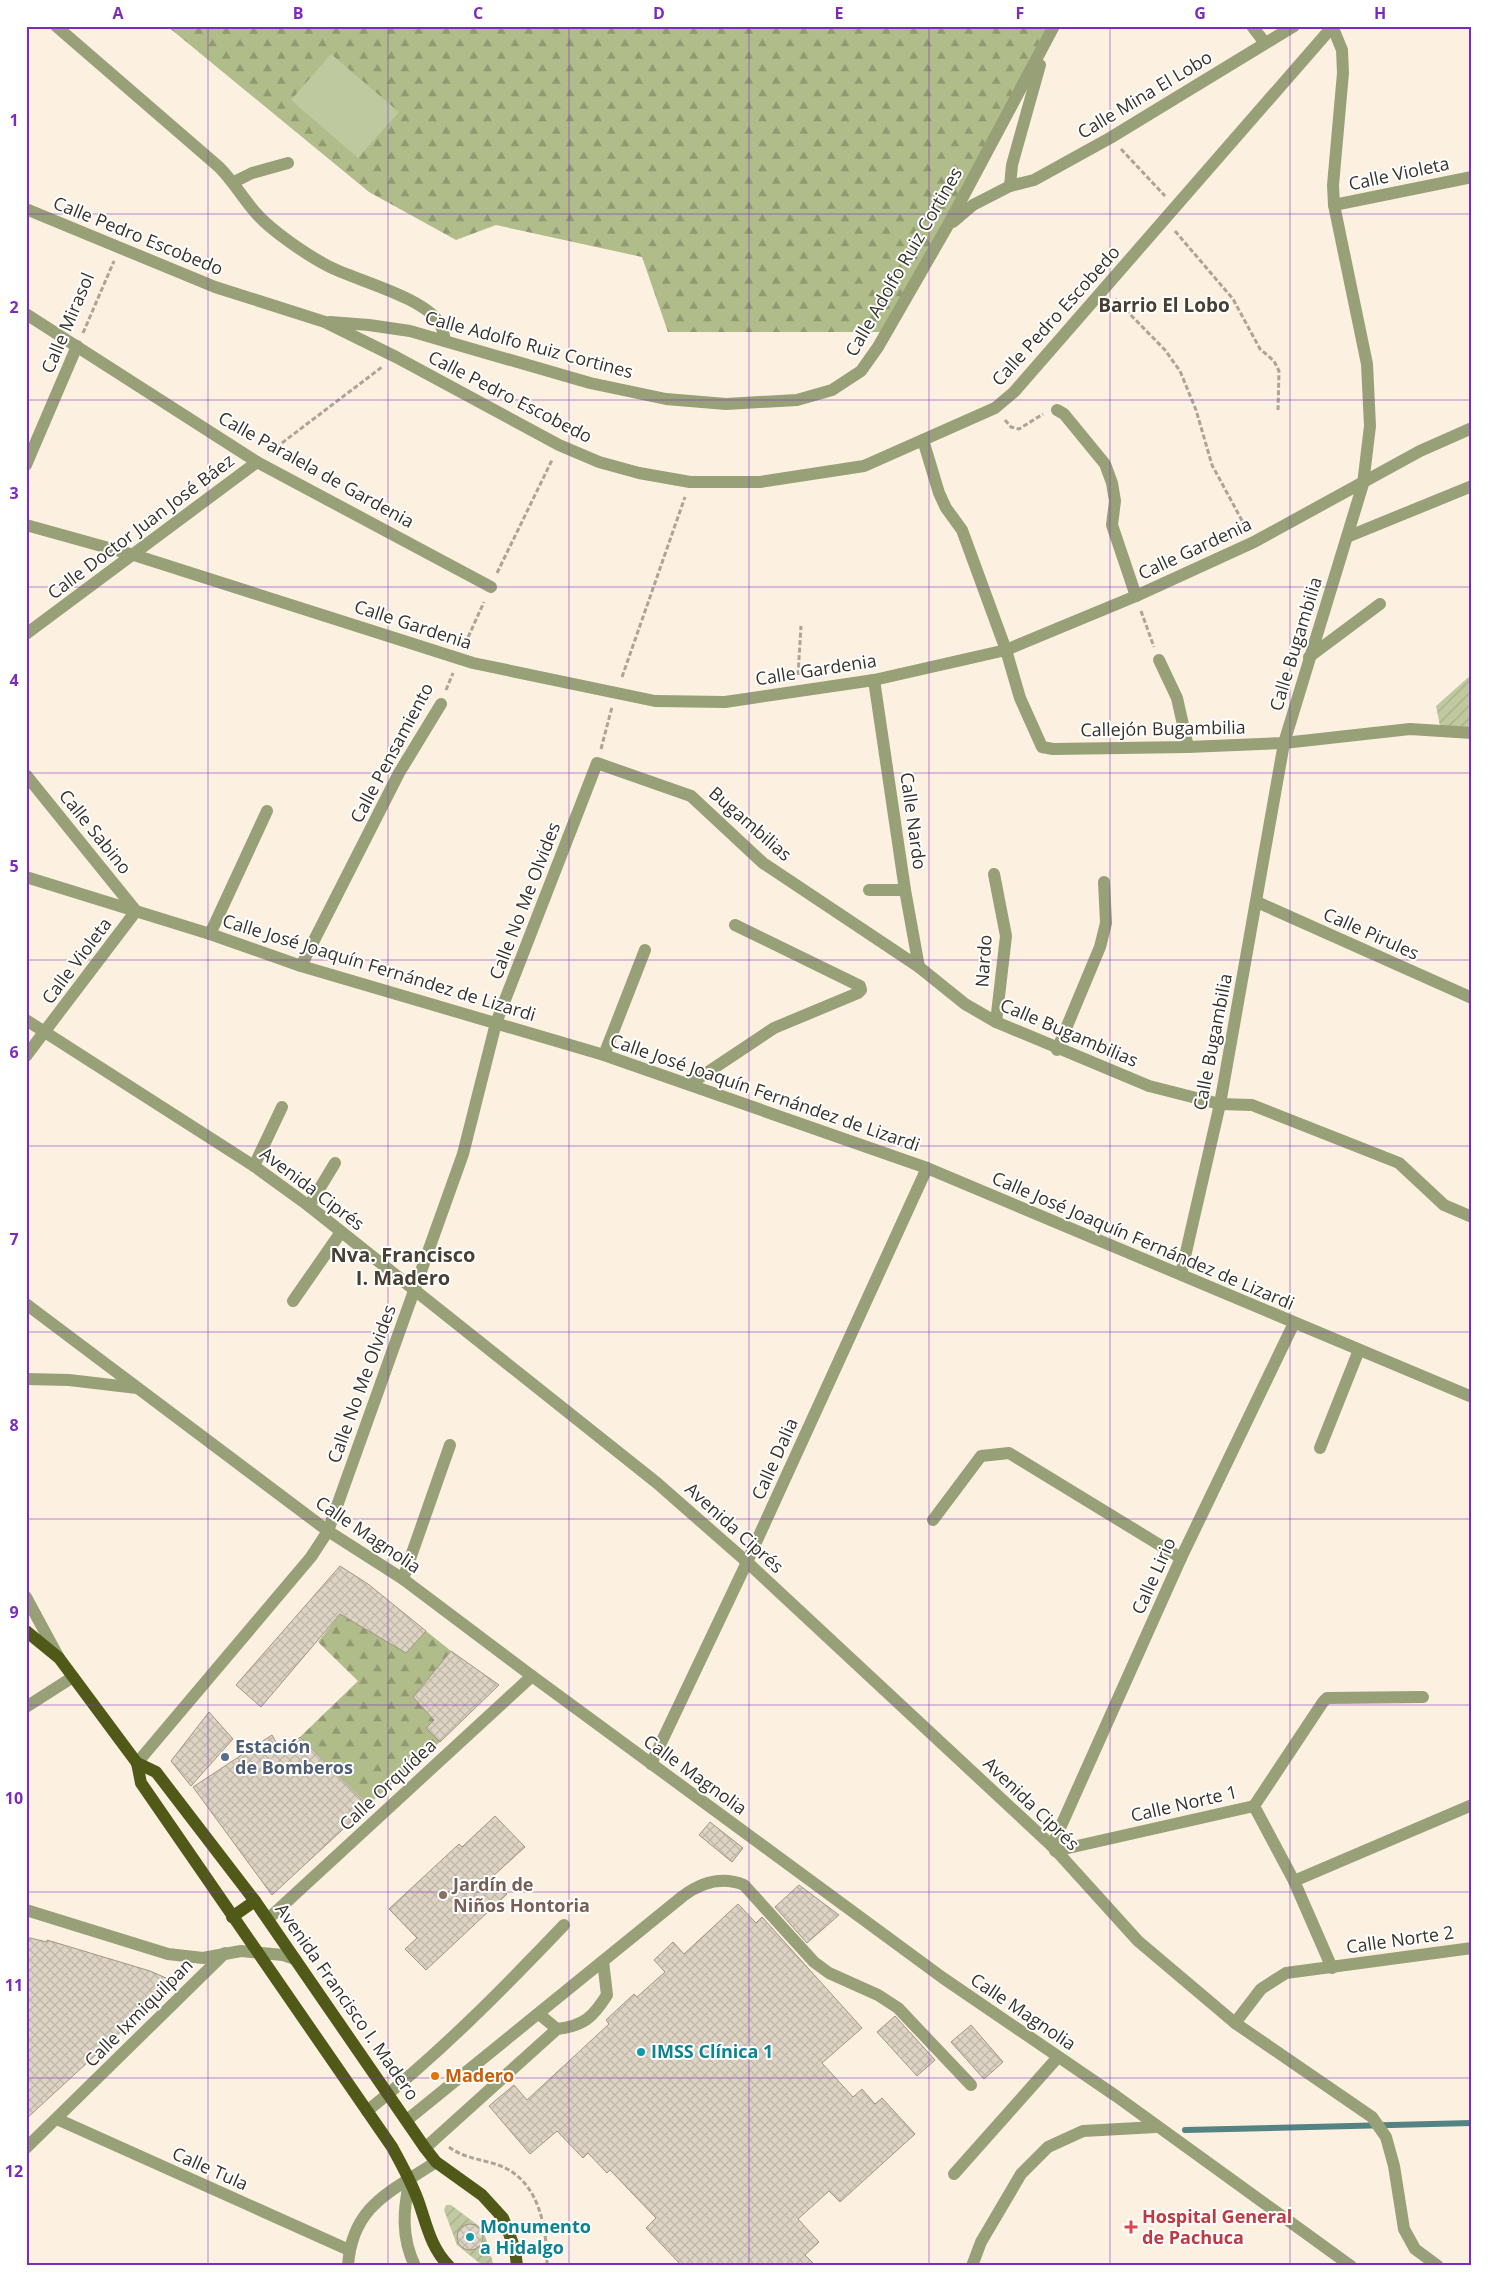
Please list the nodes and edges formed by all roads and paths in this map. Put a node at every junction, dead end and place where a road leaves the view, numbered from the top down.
1 (56, 26) edge
2 (1054, 26) edge
3 (1252, 26) edge
4 (1294, 26) edge
5 (1332, 27) edge
6 (1265, 43) junction
7 (1046, 44) junction
8 (1110, 138) junction
9 (288, 163) dead end
10 (1472, 177) edge
11 (234, 182) junction
12 (1010, 186) junction
13 (1334, 205) junction
14 (1176, 207) junction
15 (26, 209) edge
16 (1166, 219) junction
17 (947, 227) junction
18 (119, 249) junction
19 (1105, 288) junction
20 (26, 314) edge
21 (326, 322) junction
22 (444, 341) junction
23 (77, 346) junction
24 (396, 357) junction
25 (995, 408) junction
26 (1057, 410) joint
27 (1278, 410) dead end
28 (1472, 428) edge
29 (923, 440) junction
30 (559, 446) junction
31 (257, 462) junction
32 (26, 465) edge
33 (690, 482) junction
34 (1364, 484) junction
35 (1472, 486) edge
36 (26, 525) edge
37 (1347, 537) junction
38 (1254, 542) junction
39 (134, 555) junction
40 (491, 587) junction
41 (1136, 596) junction
42 (1380, 604) dead end
43 (801, 626) dead end
44 (26, 634) edge
45 (1006, 650) junction
46 (1309, 657) junction
47 (458, 658) junction
48 (1159, 660) joint
49 (874, 680) junction
50 (797, 690) junction
51 (616, 694) junction
52 (441, 704) joint
53 (1472, 733) edge
54 (1284, 743) junction
55 (1188, 747) junction
56 (597, 763) junction
57 (26, 775) edge
58 (267, 811) dead end
59 (994, 874) dead end
60 (26, 877) edge
61 (1104, 882) dead end
62 (869, 890) dead end
63 (905, 890) junction
64 (1257, 902) junction
65 (136, 911) junction
66 (735, 925) dead end
67 (210, 934) junction
68 (645, 950) dead end
69 (301, 966) junction
70 (919, 967) junction
71 (1472, 998) edge
72 (26, 1020) edge
73 (996, 1022) junction
74 (496, 1023) junction
75 (44, 1033) junction
76 (1057, 1050) junction
77 (26, 1056) edge
78 (604, 1056) junction
79 (690, 1084) junction
80 (1220, 1104) junction
81 (282, 1107) dead end
82 (335, 1163) dead end
83 (254, 1166) junction
84 (927, 1168) junction
85 (309, 1206) junction
86 (1472, 1217) edge
87 (341, 1232) junction
88 (1181, 1274) junction
89 (414, 1290) junction
90 (293, 1301) dead end
91 (26, 1304) edge
92 (1294, 1323) junction
93 (1359, 1350) junction
94 (26, 1379) edge
95 (137, 1388) junction
96 (1472, 1397) edge
97 (450, 1445) dead end
98 (1320, 1448) dead end
99 (933, 1520) dead end
100 (328, 1530) junction
101 (1181, 1558) junction
102 (747, 1562) junction
103 (404, 1580) junction
104 (26, 1597) edge
105 (26, 1631) edge
106 (59, 1658) junction
107 (73, 1676) junction
108 (532, 1676) junction
109 (1423, 1696) dead end
110 (26, 1707) edge
111 (136, 1762) junction
112 (651, 1764) junction
113 (1472, 1805) edge
114 (1254, 1806) junction
115 (1054, 1848) junction
116 (1294, 1881) junction
117 (255, 1901) junction
118 (26, 1910) edge
119 (232, 1917) junction
120 (268, 1919) junction
121 (564, 1925) dead end
122 (1472, 1948) edge
123 (256, 1952) junction
124 (225, 1953) junction
125 (295, 1959) junction
126 (603, 1961) junction
127 (1332, 1968) junction
128 (539, 2014) junction
129 (1235, 2024) junction
130 (557, 2029) junction
131 (1058, 2056) junction
132 (971, 2085) dead end
133 (389, 2094) junction
134 (367, 2111) junction
135 (57, 2119) junction
136 (407, 2120) junction
137 (1156, 2127) junction
138 (26, 2148) edge
139 (425, 2148) junction
140 (436, 2162) junction
141 (954, 2174) dead end
142 (410, 2179) junction
143 (349, 2250) junction
144 (1341, 2263) edge
145 (348, 2266) edge
146 (415, 2266) edge
147 (449, 2266) edge
148 (517, 2266) edge
149 (972, 2266) edge
150 (1438, 2266) edge

1 - 11 street
2 - 7 street, Calle Adolfo Ruiz Cortines
3 - 6 street
4 - 6 street, Calle Mina El Lobo
5 - 13 street, Calle Bugambilia
5 - 14 street, Calle Pedro Escobedo
6 - 8 street, Calle Mina El Lobo
7 - 12 street
7 - 17 street, Calle Adolfo Ruiz Cortines
8 - 12 street, Calle Mina El Lobo
8 - 14 path
9 - 11 street
10 - 13 street, Calle Violeta
11 - 22 street
12 - 17 street, Calle Mina El Lobo
13 - 34 street, Calle Bugambilia
14 - 16 street, Calle Pedro Escobedo
15 - 18 street, Calle Pedro Escobedo
16 - 19 street, Calle Pedro Escobedo
16 - 27 path
17 - 22 street, Calle Adolfo Ruiz Cortines
18 - 21 street, Calle Pedro Escobedo
18 - 23 path, Calle Mirasol
19 - 25 street, Calle Pedro Escobedo
19 - 38 path
20 - 23 street, Calle Paralela de Gardenia
21 - 22 street, Calle Adolfo Ruiz Cortines
21 - 24 street, Calle Pedro Escobedo
23 - 31 street, Calle Paralela de Gardenia
23 - 32 street, Calle Mirasol
24 - 30 street, Calle Pedro Escobedo
24 - 31 path, Calle Doctor Juan José Báez
25 - 26 path
25 - 29 street, Calle Pedro Escobedo
26 - 41 street
28 - 34 street, Calle Gardenia
29 - 33 street, Calle Pedro Escobedo
29 - 45 street
30 - 33 street, Calle Pedro Escobedo
30 - 40 path, Calle Pensamiento
31 - 39 street, Calle Doctor Juan José Báez
31 - 40 street, Calle Paralela de Gardenia
33 - 51 path
34 - 37 street, Calle Bugambilia
34 - 38 street, Calle Gardenia
35 - 37 street
36 - 39 street, Calle Gardenia
37 - 46 street, Calle Bugambilia
38 - 41 street, Calle Gardenia
39 - 44 street, Calle Doctor Juan José Báez
39 - 47 street, Calle Gardenia
40 - 47 path, Calle Pensamiento
41 - 45 street, Calle Gardenia
41 - 48 path
42 - 46 street
43 - 50 path
45 - 49 street, Calle Gardenia
45 - 55 street, Callejón Bugambilia
46 - 54 street, Calle Bugambilia
47 - 51 street, Calle Gardenia
47 - 52 path, Calle Pensamiento
48 - 55 street
49 - 50 street, Calle Gardenia
49 - 63 street, Calle Nardo
50 - 51 street, Calle Gardenia
51 - 56 path
52 - 69 street, Calle Pensamiento
53 - 54 street, Callejón Bugambilia
54 - 55 street, Callejón Bugambilia
54 - 64 street, Calle Bugambilia
56 - 70 street, Bugambilias
56 - 74 street, Calle No Me Olvides
57 - 65 street, Calle Sabino
58 - 67 street
59 - 73 street, Nardo
60 - 65 street, Calle José Joaquín Fernández de Lizardi
61 - 76 street
62 - 63 street
63 - 70 street, Calle Nardo
64 - 71 street, Calle Pirules
64 - 80 street, Calle Bugambilia
65 - 67 street, Calle José Joaquín Fernández de Lizardi
65 - 75 street, Calle Violeta
66 - 79 street
67 - 69 street, Calle José Joaquín Fernández de Lizardi
68 - 78 street
69 - 74 street, Calle José Joaquín Fernández de Lizardi
70 - 73 street, Calle Bugambilias
72 - 75 street, Avenida Ciprés
73 - 76 street, Calle Bugambilias
74 - 78 street, Calle José Joaquín Fernández de Lizardi
74 - 89 street, Calle No Me Olvides
75 - 77 street, Calle Violeta
75 - 83 street, Avenida Ciprés
76 - 80 street, Calle Bugambilias
78 - 79 street, Calle José Joaquín Fernández de Lizardi
79 - 84 street, Calle José Joaquín Fernández de Lizardi
80 - 86 street, Calle Bugambilias
80 - 88 street, Calle Bugambilia
81 - 83 street
82 - 85 street
83 - 85 street, Avenida Ciprés
84 - 88 street, Calle José Joaquín Fernández de Lizardi
84 - 102 street, Calle Dalia
85 - 87 street, Avenida Ciprés
87 - 89 street, Avenida Ciprés
87 - 90 street
88 - 92 street, Calle José Joaquín Fernández de Lizardi
89 - 100 street, Calle No Me Olvides
89 - 102 street, Avenida Ciprés
91 - 95 street, Calle Magnolia
92 - 93 street, Calle José Joaquín Fernández de Lizardi
92 - 101 street, Calle Lirio
93 - 96 street, Calle José Joaquín Fernández de Lizardi
93 - 98 street
94 - 95 street
95 - 100 street, Calle Magnolia
97 - 103 street
99 - 101 street
100 - 103 street, Calle Magnolia
100 - 111 street, Calle No Me Olvides
101 - 115 street, Calle Lirio
102 - 112 street, Calle Dalia
102 - 115 street, Avenida Ciprés
103 - 108 street, Calle Magnolia
104 - 106 street
105 - 106 main road, Avenida Francisco I. Madero
106 - 107 main road, Avenida Francisco I. Madero
107 - 110 street
107 - 111 main road, Avenida Francisco I. Madero
108 - 112 street, Calle Magnolia
108 - 120 street, Calle Orquídea
109 - 114 street
111 - 117 main road, Avenida Francisco I. Madero
111 - 119 main road, Avenida Francisco I. Madero
112 - 131 street, Calle Magnolia
113 - 116 street
114 - 115 street, Calle Norte 1
114 - 116 street, Calle Norte 1
115 - 129 street, Avenida Ciprés
116 - 127 street, Calle Norte 2
117 - 119 main road
117 - 120 main road, Avenida Francisco I. Madero
118 - 124 street
119 - 123 main road, Avenida Francisco I. Madero
120 - 125 main road, Avenida Francisco I. Madero
121 - 133 street
122 - 127 street, Calle Norte 2
123 - 124 street
123 - 125 street
123 - 134 main road, Avenida Francisco I. Madero
124 - 135 street, Calle Ixmiquilpan
125 - 133 main road, Avenida Francisco I. Madero
126 - 128 street
126 - 130 street
126 - 132 street
127 - 129 street, Calle Norte 2
128 - 130 street
128 - 136 street
129 - 150 street, Avenida Ciprés
130 - 139 street
131 - 137 street, Calle Magnolia
131 - 141 street
133 - 134 street
133 - 136 main road, Avenida Francisco I. Madero
134 - 142 main road, Avenida Francisco I. Madero
135 - 138 street, Calle Ixmiquilpan
135 - 143 street, Calle Tula
136 - 139 main road, Avenida Francisco I. Madero
137 - 144 street, Calle Magnolia
137 - 149 street
139 - 140 main road, Avenida Francisco I. Madero
140 - 142 street
140 - 148 main road, Avenida Francisco I. Madero
142 - 143 street
142 - 146 street
142 - 147 main road, Avenida Francisco I. Madero
143 - 145 street

